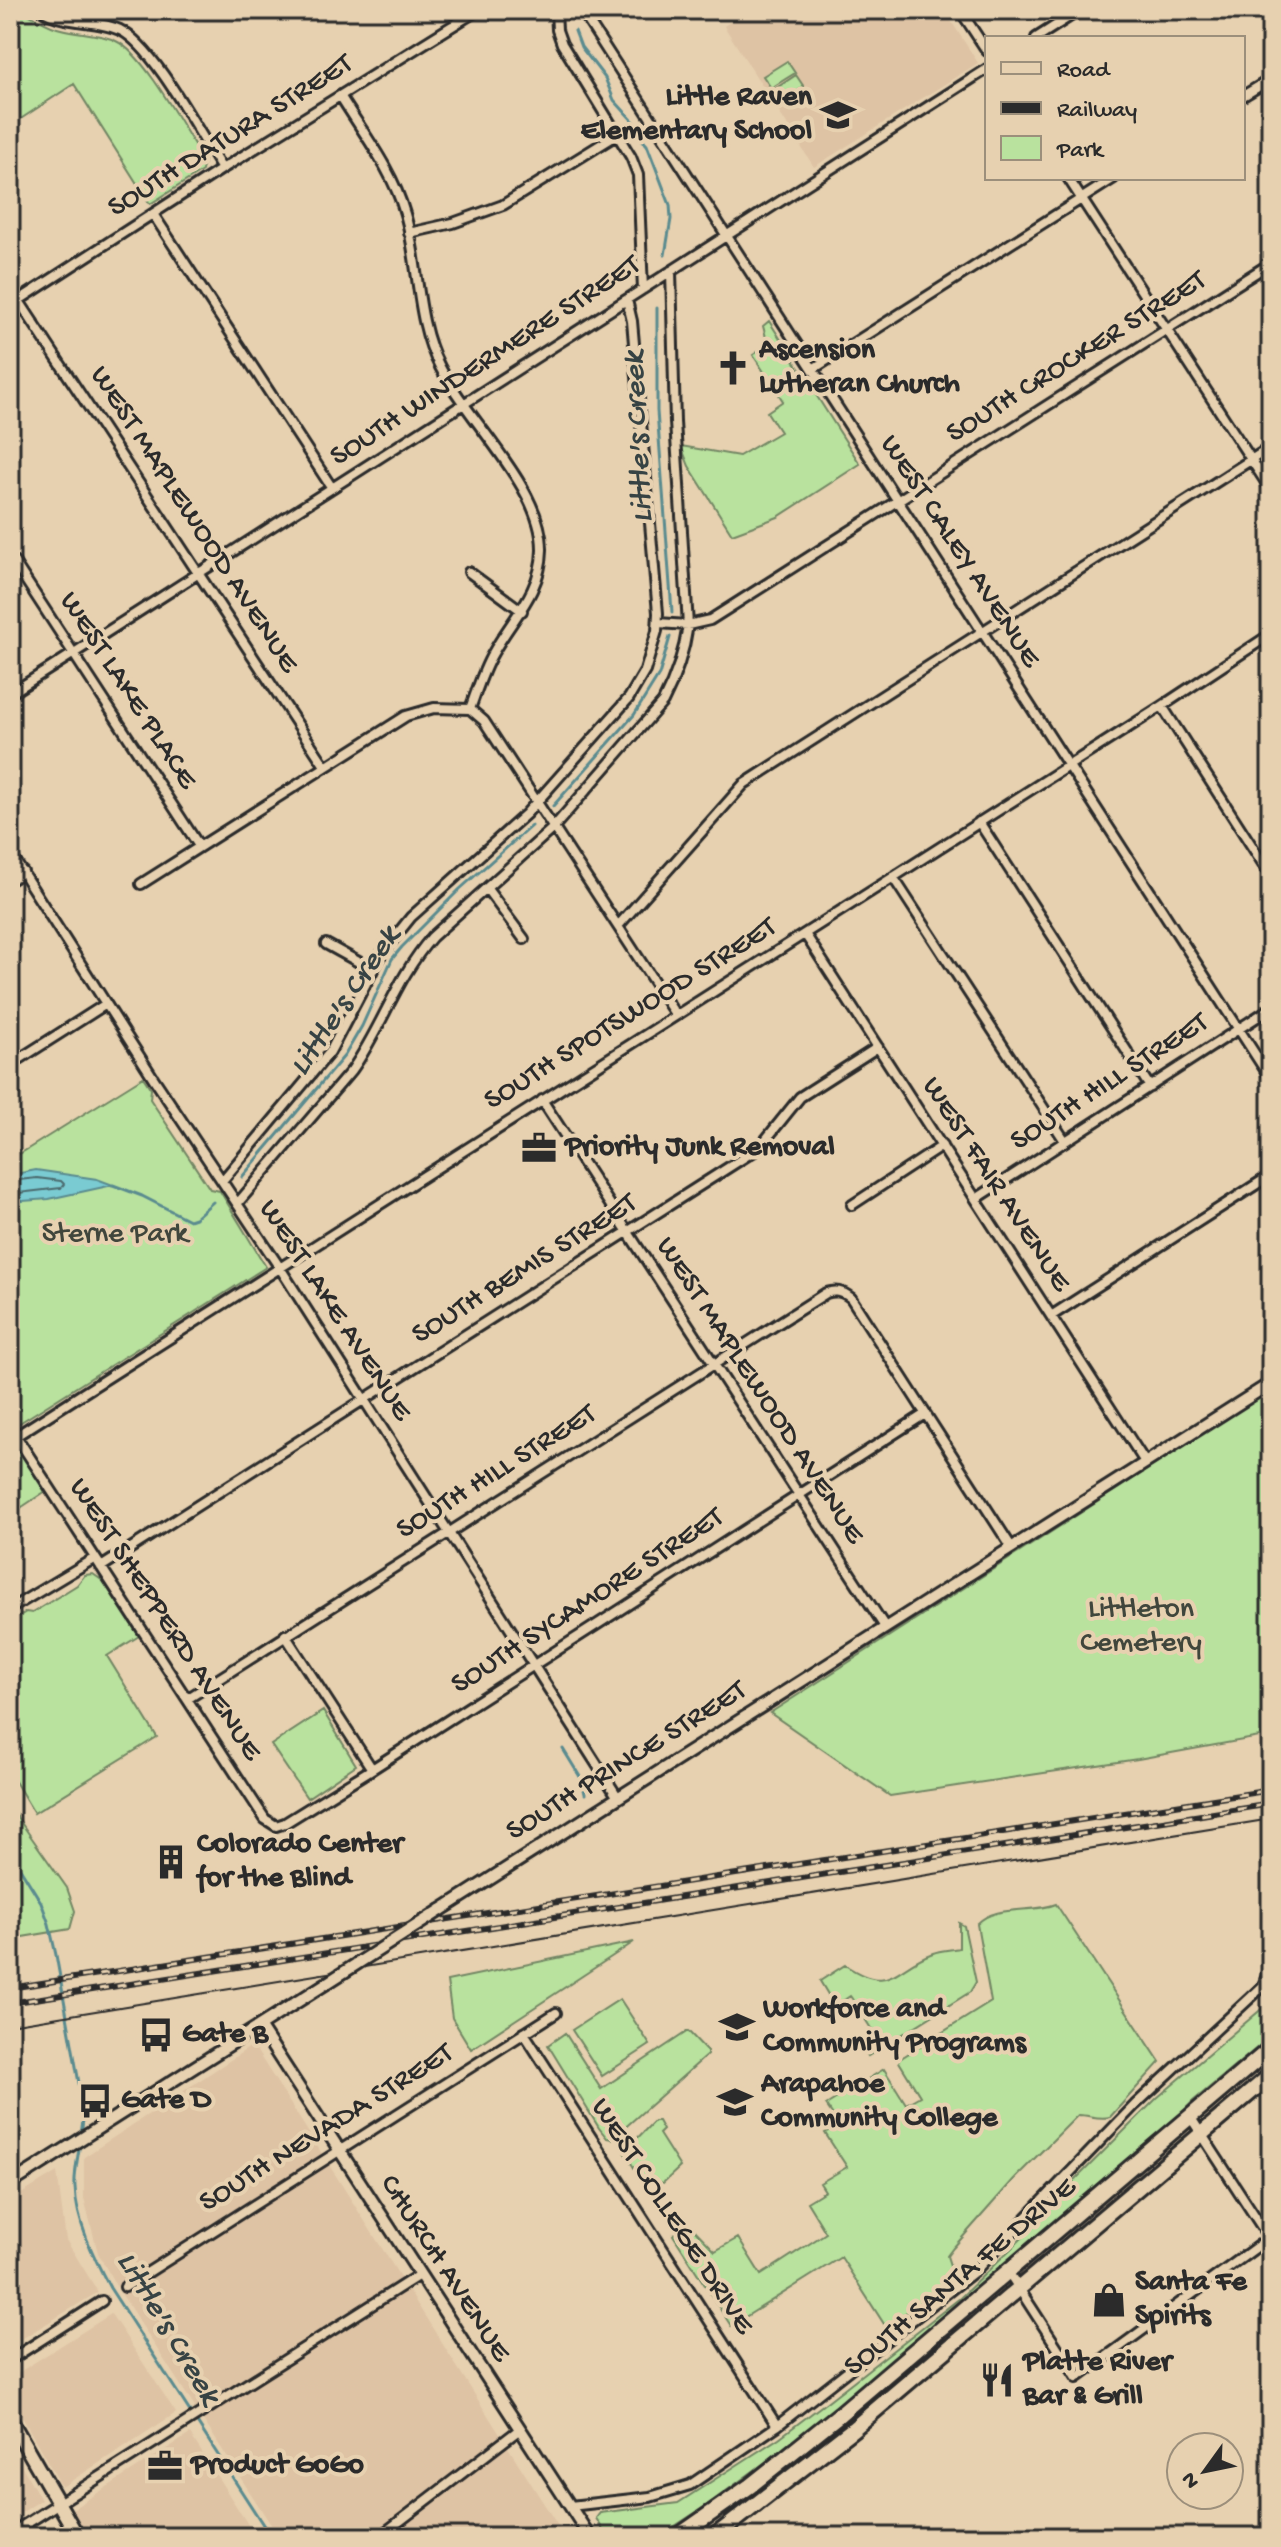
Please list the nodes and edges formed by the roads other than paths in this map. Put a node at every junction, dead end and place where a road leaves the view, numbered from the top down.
1 (42, 10) edge
2 (478, 10) edge
3 (556, 10) edge
4 (581, 10) edge
5 (960, 10) edge
6 (1080, 10) edge
7 (1039, 36) edge
8 (985, 48) edge
9 (985, 70) edge
10 (1271, 79) edge
11 (1245, 95) edge
12 (341, 97) junction
13 (618, 134) junction
14 (222, 169) junction
15 (1069, 180) edge
16 (1111, 180) edge
17 (1081, 199) junction
18 (153, 214) junction
19 (409, 233) junction
20 (727, 235) junction
21 (1271, 263) edge
22 (671, 271) junction
23 (643, 289) junction
24 (627, 300) junction
25 (14, 304) edge
26 (1166, 330) junction
27 (813, 369) junction
28 (465, 403) junction
29 (1271, 447) edge
30 (1251, 460) junction
31 (332, 488) junction
32 (1271, 490) edge
33 (898, 500) junction
34 (14, 562) dead end
35 (200, 572) junction
36 (469, 572) dead end
37 (522, 611) junction
38 (658, 623) junction
39 (688, 625) junction
40 (982, 631) junction
41 (1271, 634) edge
42 (73, 653) junction
43 (10, 694) edge
44 (1162, 706) junction
45 (470, 709) junction
46 (1068, 765) junction
47 (325, 766) junction
48 (536, 802) junction
49 (979, 822) junction
50 (553, 828) junction
51 (199, 846) junction
52 (10, 853) edge
53 (23, 872) junction
54 (1271, 876) edge
55 (893, 877) junction
56 (10, 880) edge
57 (141, 884) dead end
58 (487, 889) junction
59 (618, 926) junction
60 (805, 934) junction
61 (524, 939) dead end
62 (326, 944) dead end
63 (373, 970) junction
64 (106, 1004) junction
65 (1271, 1008) edge
66 (675, 1014) junction
67 (1239, 1029) junction
68 (878, 1047) junction
69 (10, 1065) edge
70 (1271, 1079) edge
71 (1150, 1087) junction
72 (542, 1100) junction
73 (1065, 1141) junction
74 (942, 1146) junction
75 (1271, 1175) edge
76 (222, 1181) junction
77 (976, 1199) junction
78 (237, 1204) junction
79 (852, 1205) dead end
80 (629, 1234) junction
81 (280, 1268) junction
82 (1051, 1316) junction
83 (714, 1365) junction
84 (1271, 1383) edge
85 (362, 1400) junction
86 (925, 1414) junction
87 (16, 1436) joint
88 (1145, 1462) junction
89 (799, 1496) junction
90 (448, 1532) junction
91 (1012, 1548) junction
92 (95, 1558) junction
93 (101, 1567) junction
94 (10, 1609) edge
95 (885, 1627) junction
96 (285, 1635) junction
97 (533, 1664) junction
98 (187, 1699) junction
99 (372, 1769) junction
100 (617, 1796) junction
101 (276, 1826) joint
102 (1271, 1964) edge
103 (1267, 1984) edge
104 (556, 2013) dead end
105 (259, 2026) junction
106 (524, 2033) junction
107 (1271, 2048) edge
108 (1271, 2075) edge
109 (1191, 2118) junction
110 (1201, 2135) junction
111 (338, 2150) junction
112 (10, 2184) edge
113 (1270, 2240) edge
114 (1009, 2273) junction
115 (419, 2275) junction
116 (125, 2287) dead end
117 (1020, 2290) junction
118 (102, 2301) dead end
119 (10, 2360) edge
120 (10, 2419) edge
121 (777, 2426) junction
122 (520, 2429) junction
123 (779, 2463) junction
124 (59, 2503) junction
125 (570, 2506) junction
126 (10, 2534) edge
127 (78, 2537) edge
128 (379, 2537) edge
129 (590, 2537) edge
130 (664, 2537) edge
131 (677, 2537) edge
132 (714, 2537) edge

1 - 14 street
2 - 12 street, SOUTH DATURA STREET
3 - 13 street
4 - 20 street, WEST CALEY AVENUE
5 - 8 street
6 - 7 street
9 - 20 street, SOUTH WINDERMERE STREET
10 - 11 street
12 - 14 street, SOUTH DATURA STREET
12 - 19 street
13 - 19 street
13 - 23 street
14 - 18 street, SOUTH DATURA STREET
15 - 17 street
16 - 17 street
17 - 26 street
17 - 27 street
18 - 25 street, SOUTH DATURA STREET
18 - 31 street
19 - 28 street
20 - 22 street, SOUTH WINDERMERE STREET
20 - 27 street, WEST CALEY AVENUE
21 - 26 street, SOUTH CROCKER STREET
22 - 23 street, SOUTH WINDERMERE STREET
22 - 39 street
23 - 24 street, SOUTH WINDERMERE STREET
24 - 28 street, SOUTH WINDERMERE STREET
24 - 38 street
25 - 35 street, WEST MAPLEWOOD AVENUE
26 - 30 street
26 - 33 street, SOUTH CROCKER STREET
27 - 33 street, WEST CALEY AVENUE
28 - 31 street, SOUTH WINDERMERE STREET
28 - 37 street
29 - 30 street
30 - 32 street
30 - 40 street
31 - 35 street, SOUTH WINDERMERE STREET
33 - 39 street, SOUTH CROCKER STREET
33 - 40 street, WEST CALEY AVENUE
34 - 42 street, WEST LAKE PLACE
35 - 42 street, SOUTH WINDERMERE STREET
35 - 47 street, WEST MAPLEWOOD AVENUE
36 - 37 street
37 - 45 street
38 - 39 street, SOUTH CROCKER STREET
38 - 48 street
39 - 50 street
40 - 46 street, WEST CALEY AVENUE
40 - 59 street
41 - 44 street, SOUTH SPOTSWOOD STREET
42 - 43 street, SOUTH WINDERMERE STREET
42 - 51 street, WEST LAKE PLACE
44 - 46 street, SOUTH SPOTSWOOD STREET
44 - 54 street
45 - 47 street
45 - 48 street
46 - 49 street, SOUTH SPOTSWOOD STREET
46 - 67 street, WEST CALEY AVENUE
47 - 51 street
48 - 50 street
48 - 63 street
49 - 55 street, SOUTH SPOTSWOOD STREET
49 - 71 street
50 - 58 street
50 - 59 street
51 - 57 street
52 - 53 street, WEST LAKE AVENUE
53 - 56 street
53 - 64 street, WEST LAKE AVENUE
55 - 60 street, SOUTH SPOTSWOOD STREET
55 - 73 street
58 - 61 street
58 - 78 street
59 - 66 street
60 - 66 street, SOUTH SPOTSWOOD STREET
60 - 68 street, WEST FAIR AVENUE
62 - 63 street
63 - 76 street
64 - 69 street
64 - 76 street, WEST LAKE AVENUE
65 - 67 street, SOUTH HILL STREET
66 - 72 street, SOUTH SPOTSWOOD STREET
67 - 70 street, WEST CALEY AVENUE
67 - 71 street, SOUTH HILL STREET
68 - 74 street, WEST FAIR AVENUE
68 - 80 street, SOUTH BEMIS STREET
71 - 73 street, SOUTH HILL STREET
72 - 80 street, WEST MAPLEWOOD AVENUE
72 - 81 street, SOUTH SPOTSWOOD STREET
73 - 77 street, SOUTH HILL STREET
74 - 77 street, WEST FAIR AVENUE
74 - 79 street
75 - 82 street
76 - 78 street, WEST LAKE AVENUE
77 - 82 street, WEST FAIR AVENUE
78 - 81 street, WEST LAKE AVENUE
80 - 83 street, WEST MAPLEWOOD AVENUE
80 - 85 street, SOUTH BEMIS STREET
81 - 85 street, WEST LAKE AVENUE
81 - 87 street, SOUTH SPOTSWOOD STREET
82 - 88 street, WEST FAIR AVENUE
83 - 86 street, SOUTH HILL STREET
83 - 89 street, WEST MAPLEWOOD AVENUE
83 - 90 street, SOUTH HILL STREET
84 - 88 street, SOUTH PRINCE STREET
85 - 90 street, WEST LAKE AVENUE
85 - 93 street, SOUTH BEMIS STREET
86 - 89 street, SOUTH SYCAMORE STREET
86 - 91 street
87 - 92 street, WEST SHEPPERD AVENUE
88 - 91 street, SOUTH PRINCE STREET
89 - 95 street, WEST MAPLEWOOD AVENUE
89 - 97 street, SOUTH SYCAMORE STREET
90 - 96 street, SOUTH HILL STREET
90 - 97 street, WEST LAKE AVENUE
91 - 95 street, SOUTH PRINCE STREET
92 - 93 street, WEST SHEPPERD AVENUE
92 - 94 street
93 - 98 street, WEST SHEPPERD AVENUE
95 - 100 street, SOUTH PRINCE STREET
96 - 98 street, SOUTH HILL STREET
96 - 99 street
97 - 99 street, SOUTH SYCAMORE STREET
97 - 100 street, WEST LAKE AVENUE
98 - 101 street, WEST SHEPPERD AVENUE
99 - 101 street, SOUTH SYCAMORE STREET
100 - 105 street, SOUTH PRINCE STREET, bridge
102 - 103 street
103 - 121 street
104 - 106 street, SOUTH NEVADA STREET
105 - 111 street, CHURCH AVENUE
105 - 112 street, SOUTH PRINCE STREET
106 - 111 street, SOUTH NEVADA STREET
106 - 121 street, WEST COLLEGE DRIVE
107 - 109 highway, SOUTH SANTA FE DRIVE
108 - 110 highway, SOUTH SANTA FE DRIVE
109 - 110 street
109 - 114 highway, SOUTH SANTA FE DRIVE
110 - 113 street
110 - 117 highway, SOUTH SANTA FE DRIVE
111 - 115 street, CHURCH AVENUE
111 - 116 street, SOUTH NEVADA STREET
113 - 117 street
114 - 117 street
114 - 123 highway, SOUTH SANTA FE DRIVE
115 - 122 street, CHURCH AVENUE
115 - 124 street
117 - 132 highway, SOUTH SANTA FE DRIVE
118 - 119 street
120 - 124 main road
121 - 125 street
122 - 125 street, CHURCH AVENUE
122 - 128 street
123 - 130 highway
123 - 131 highway, SOUTH SANTA FE DRIVE
124 - 126 street
124 - 127 main road
125 - 129 street, CHURCH AVENUE

